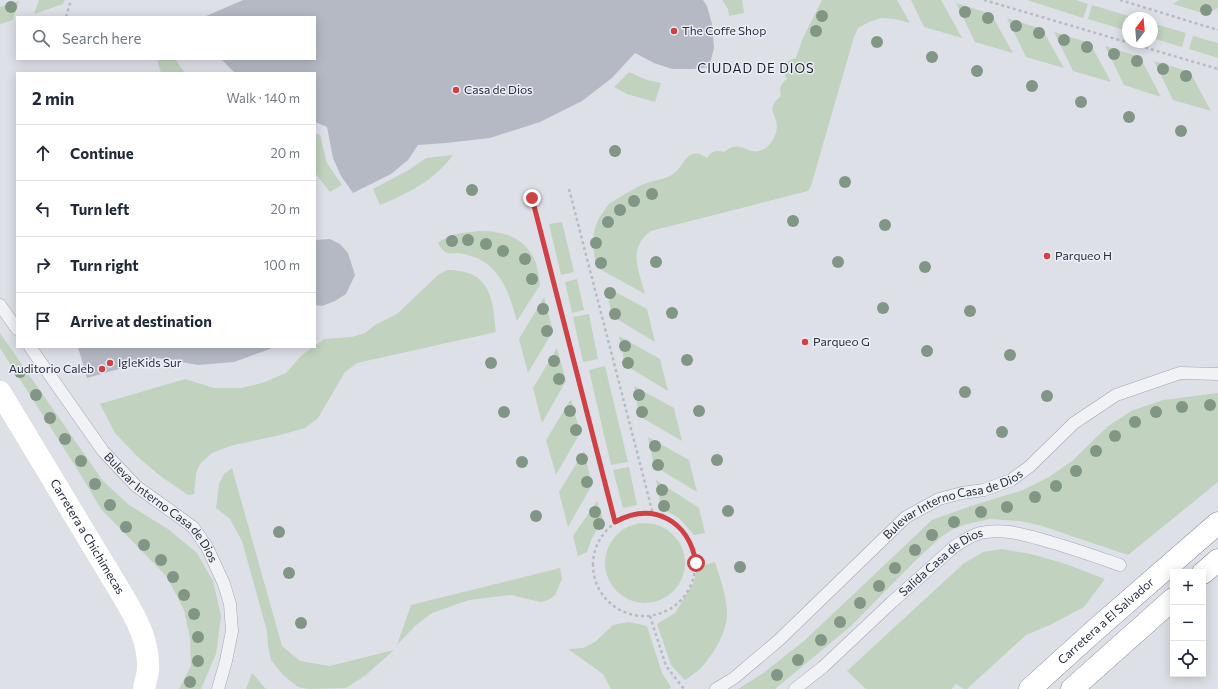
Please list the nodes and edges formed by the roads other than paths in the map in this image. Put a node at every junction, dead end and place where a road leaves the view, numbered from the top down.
1 (0, 304) edge
2 (16, 328) edge
3 (31, 348) edge
4 (1218, 374) edge
5 (0, 392) edge
6 (1218, 523) edge
7 (1218, 560) edge
8 (1120, 565) dead end
9 (1206, 570) edge
10 (1170, 602) edge
11 (144, 689) edge
12 (218, 689) edge
13 (716, 689) edge
14 (795, 689) edge
15 (1030, 689) edge
16 (1072, 689) edge

1 - 2 lane
3 - 12 lane, Bulevar Interno Casa de Dios
4 - 13 lane, Bulevar Interno Casa de Dios
5 - 11 main road, Carretera a Chichimecas
6 - 15 main road, Carretera a El Salvador
7 - 9 main road
8 - 14 lane, Salida Casa de Dios
10 - 16 main road

